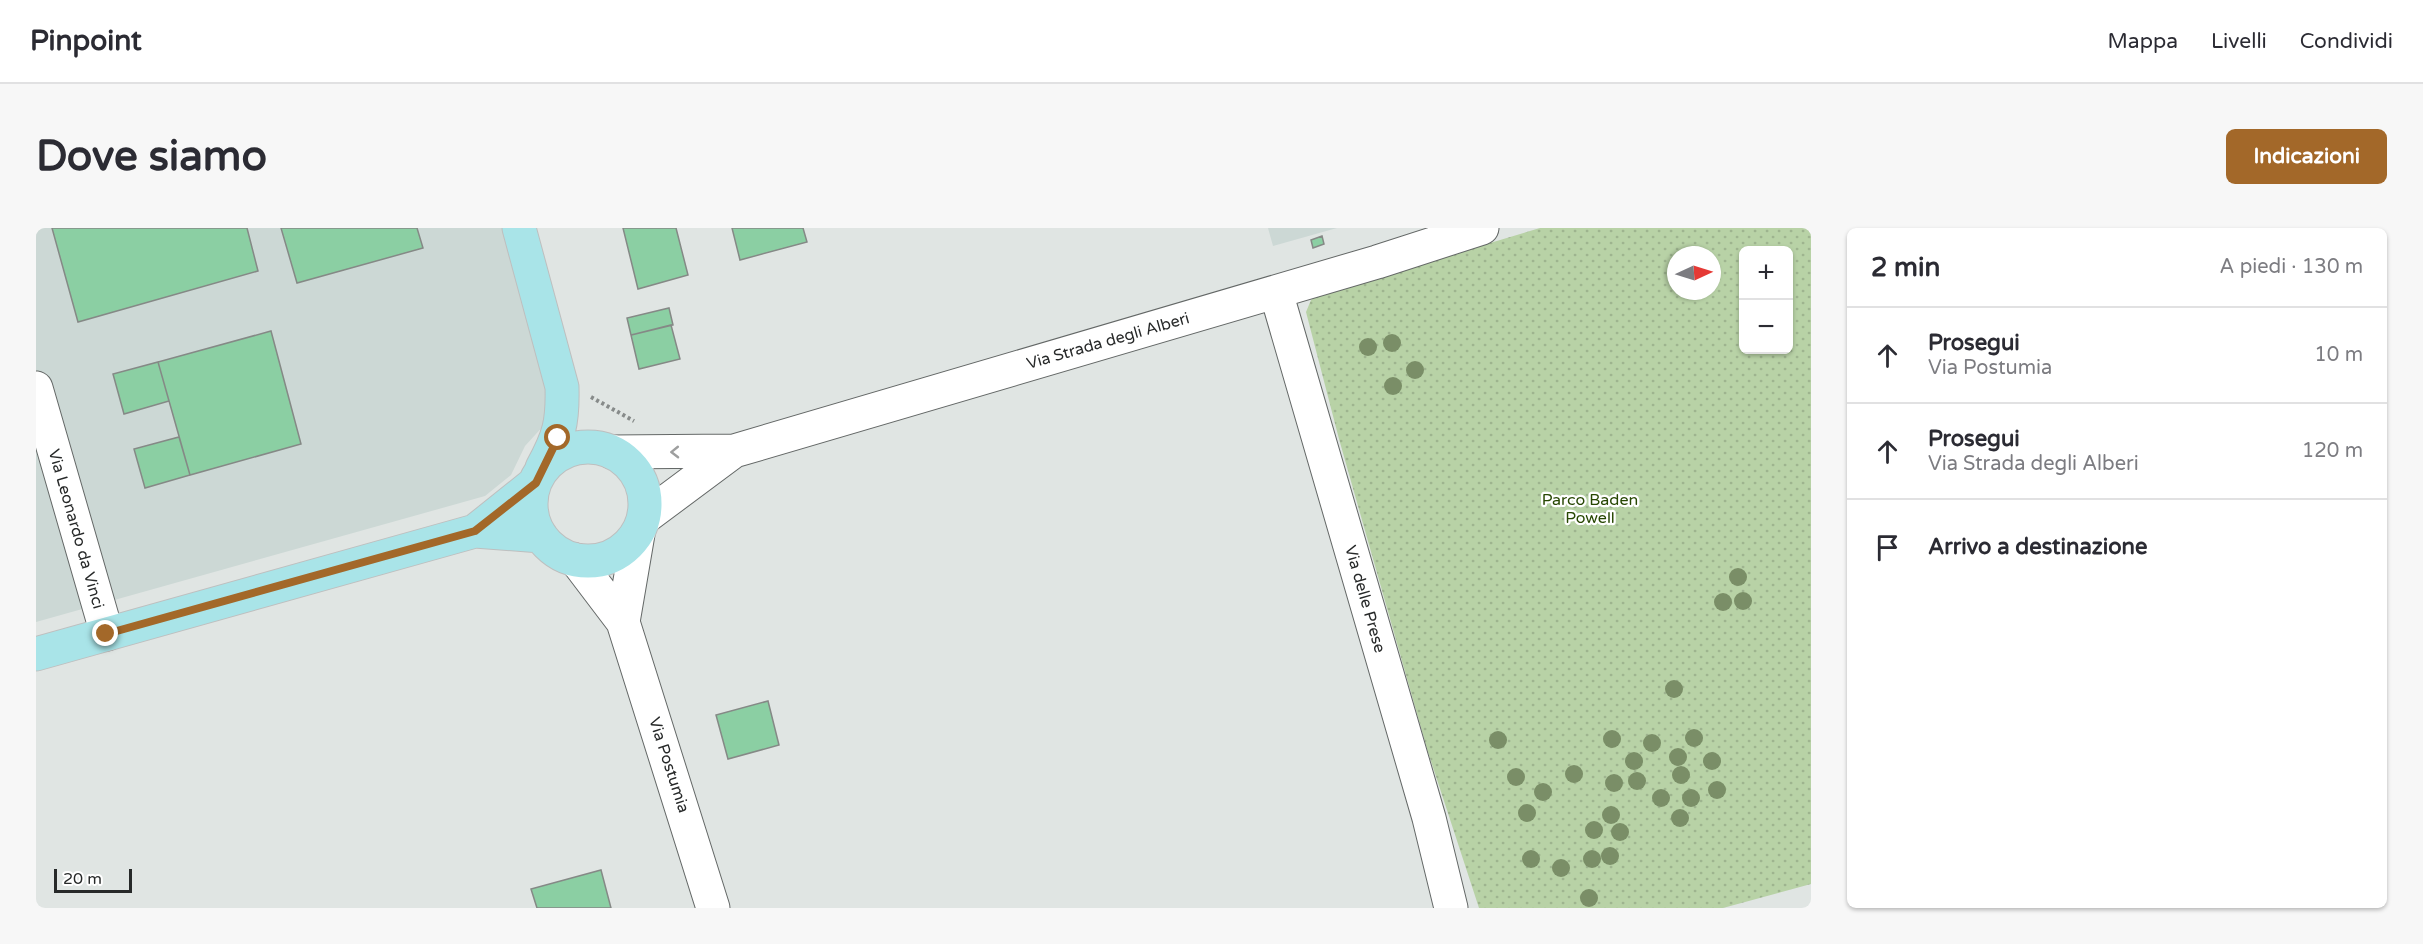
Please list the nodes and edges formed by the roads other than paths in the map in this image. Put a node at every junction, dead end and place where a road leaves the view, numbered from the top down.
1 (519, 228) edge
2 (1482, 228) edge
3 (1276, 292) junction
4 (36, 388) edge
5 (565, 392) junction
6 (606, 450) junction
7 (734, 451) junction
8 (539, 475) junction
9 (641, 526) junction
10 (475, 531) junction
11 (541, 536) junction
12 (576, 560) junction
13 (623, 622) junction
14 (106, 634) junction
15 (36, 654) edge
16 (713, 908) edge
17 (1451, 908) edge

1 - 5 main road, Via Postumia
2 - 3 street, Via Strada degli Alberi
3 - 7 street, Via Strada degli Alberi
3 - 17 street, Via delle Prese
4 - 14 street, Via Leonardo da Vinci
5 - 6 main road, Via Postumia
5 - 8 main road, Via Postumia
7 -> 6 street, Via Strada degli Alberi
6 - 8 main road
6 - 9 main road, Via Postumia
7 - 9 street, Via Strada degli Alberi
8 - 10 main road
8 - 11 main road, Via Postumia
9 - 12 main road
9 - 13 street, Via Postumia
10 - 11 main road
10 - 14 main road
11 - 12 main road, Via Postumia
12 - 13 street, Via Postumia
13 - 16 street, Via Postumia
14 - 15 main road

